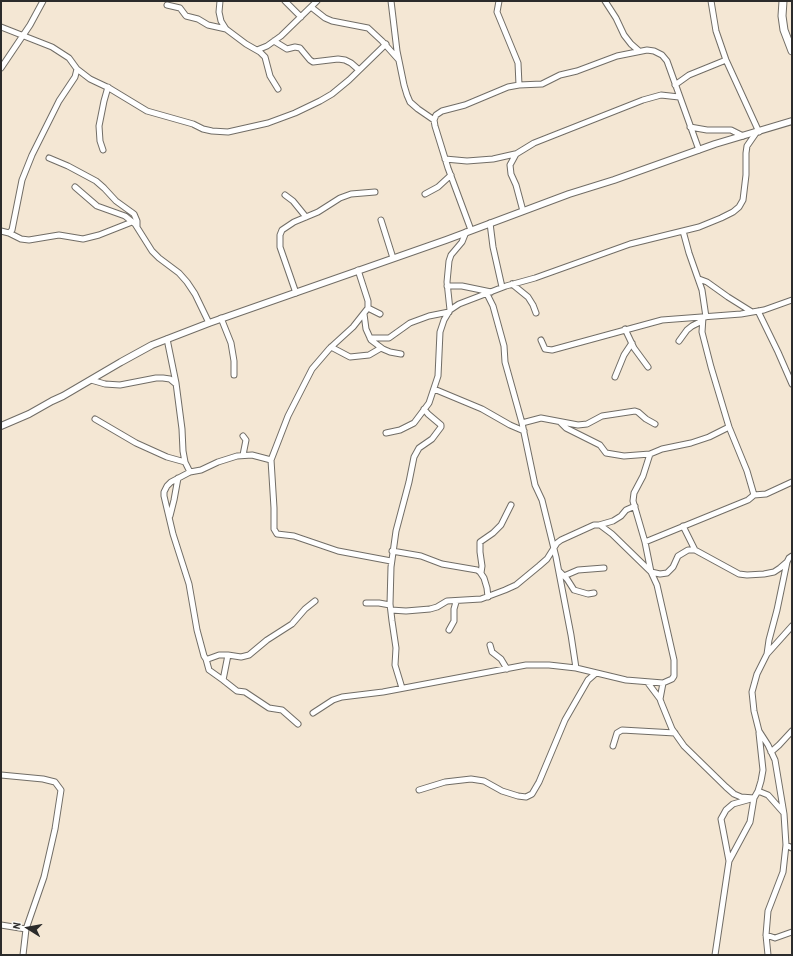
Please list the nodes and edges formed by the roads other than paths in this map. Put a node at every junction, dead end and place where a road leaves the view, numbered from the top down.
1 (43, 1) edge
2 (220, 1) edge
3 (285, 1) edge
4 (317, 1) edge
5 (392, 1) edge
6 (499, 1) edge
7 (605, 1) edge
8 (711, 1) edge
9 (783, 1) edge
10 (167, 5) dead end
11 (311, 7) junction
12 (301, 17) junction
13 (1, 27) edge
14 (226, 29) junction
15 (22, 35) junction
16 (274, 42) junction
17 (386, 44) junction
18 (257, 50) junction
19 (639, 51) junction
20 (792, 51) edge
21 (399, 59) junction
22 (726, 60) junction
23 (1, 68) edge
24 (77, 69) junction
25 (359, 70) junction
26 (519, 85) junction
27 (676, 85) junction
28 (108, 87) junction
29 (278, 89) dead end
30 (680, 96) junction
31 (434, 120) junction
32 (792, 122) edge
33 (690, 127) junction
34 (758, 132) junction
35 (743, 136) junction
36 (103, 150) dead end
37 (699, 150) junction
38 (516, 154) junction
39 (49, 158) dead end
40 (445, 159) junction
41 (451, 175) junction
42 (75, 187) dead end
43 (375, 192) dead end
44 (425, 194) dead end
45 (285, 195) dead end
46 (523, 210) junction
47 (306, 217) junction
48 (381, 220) dead end
49 (132, 222) junction
50 (490, 223) junction
51 (137, 226) junction
52 (1, 231) edge
53 (468, 231) junction
54 (683, 231) junction
55 (9, 233) junction
56 (393, 258) junction
57 (358, 270) junction
58 (699, 279) junction
59 (512, 284) junction
60 (447, 286) junction
61 (502, 288) junction
62 (296, 293) junction
63 (489, 293) junction
64 (792, 300) edge
65 (368, 308) junction
66 (450, 311) junction
67 (758, 311) junction
68 (752, 312) junction
69 (536, 313) dead end
70 (364, 314) junction
71 (380, 314) dead end
72 (221, 318) junction
73 (704, 319) junction
74 (209, 323) junction
75 (625, 330) junction
76 (370, 338) junction
77 (167, 339) junction
78 (541, 340) dead end
79 (679, 341) dead end
80 (632, 343) junction
81 (331, 348) junction
82 (381, 348) junction
83 (401, 354) dead end
84 (648, 367) dead end
85 (234, 375) dead end
86 (615, 377) dead end
87 (91, 380) junction
88 (176, 384) junction
89 (792, 384) edge
90 (434, 389) junction
91 (424, 409) junction
92 (95, 419) dead end
93 (559, 422) junction
94 (522, 423) junction
95 (655, 424) dead end
96 (1, 426) edge
97 (729, 427) junction
98 (524, 431) junction
99 (386, 433) dead end
100 (242, 436) dead end
101 (650, 454) junction
102 (243, 455) junction
103 (271, 460) junction
104 (185, 462) junction
105 (190, 472) junction
106 (178, 478) junction
107 (792, 482) edge
108 (754, 495) junction
109 (511, 505) dead end
110 (635, 506) junction
111 (169, 516) junction
112 (598, 525) junction
113 (683, 526) junction
114 (645, 542) junction
115 (553, 548) junction
116 (696, 550) junction
117 (392, 551) junction
118 (792, 551) edge
119 (789, 559) edge
120 (391, 561) junction
121 (604, 568) dead end
122 (558, 571) junction
123 (651, 572) junction
124 (481, 573) junction
125 (564, 576) junction
126 (594, 593) dead end
127 (488, 597) junction
128 (316, 601) dead end
129 (456, 602) junction
130 (366, 603) dead end
131 (391, 608) junction
132 (792, 626) edge
133 (449, 630) dead end
134 (490, 645) dead end
135 (767, 654) junction
136 (228, 655) junction
137 (206, 659) junction
138 (576, 668) junction
139 (507, 669) junction
140 (596, 673) junction
141 (223, 680) junction
142 (648, 682) junction
143 (663, 683) junction
144 (402, 688) junction
145 (660, 699) junction
146 (313, 713) dead end
147 (298, 724) dead end
148 (759, 731) junction
149 (792, 731) edge
150 (675, 733) junction
151 (613, 746) dead end
152 (771, 752) junction
153 (1, 775) edge
154 (420, 790) dead end
155 (758, 791) junction
156 (754, 798) junction
157 (784, 814) junction
158 (786, 844) junction
159 (792, 848) edge
160 (729, 862) junction
161 (1, 926) edge
162 (26, 929) junction
163 (792, 932) edge
164 (766, 936) junction
165 (23, 955) edge
166 (716, 955) edge
167 (768, 955) edge

1 - 15 street
2 - 14 street
3 - 12 street
4 - 11 street
5 - 21 street
6 - 26 street
7 - 19 street
8 - 22 street
9 - 20 main road
10 - 14 street
11 - 12 street
11 - 17 street
12 - 16 street
13 - 15 street
14 - 18 street
15 - 23 street
15 - 24 street
16 - 18 street
16 - 25 street
17 - 21 street
17 - 25 street
18 - 29 street
19 - 26 street
19 - 27 street
21 - 31 street
22 - 27 street
22 - 34 street
24 - 28 street
24 - 55 street
25 - 28 street
26 - 31 street
27 - 30 street
28 - 36 street
30 - 33 street
30 - 38 street
31 - 40 street
32 - 34 street
33 - 35 street
33 - 37 street
34 - 35 street
34 - 54 street
35 - 37 street
37 - 46 street
38 - 40 street
38 - 46 street
39 - 51 street
40 - 41 street
41 - 44 street
41 - 53 street
42 - 49 street
43 - 47 street
45 - 47 street
46 - 50 street
47 - 62 street
48 - 56 street
49 - 51 street
49 - 55 street
50 - 53 street
50 - 61 street
51 - 74 street
52 - 55 street
53 - 56 street
53 - 60 street
54 - 58 street
54 - 59 street
56 - 57 street
57 - 62 street
57 - 65 street
58 - 68 street
58 - 73 street
59 - 61 street
59 - 69 street
60 - 63 street
60 - 66 street
61 - 63 street
62 - 72 street
63 - 66 street
63 - 94 street
64 - 67 street
65 - 70 street
65 - 71 street
66 - 76 street
66 - 90 street
67 - 68 street
67 - 89 street
68 - 73 street
70 - 76 street
70 - 81 street
72 - 74 street
72 - 85 street
73 - 75 street
73 - 79 street
73 - 97 street
74 - 77 street
75 - 78 street
75 - 80 street
76 - 82 street
77 - 87 street
77 - 88 street
80 - 84 street
80 - 86 street
81 - 82 street
81 - 103 street
82 - 83 street
87 - 88 street
87 - 96 street
88 - 104 street
90 - 91 street
90 - 98 street
91 - 99 street
91 - 117 street
92 - 104 street
93 - 94 street
93 - 95 street
93 - 101 street
94 - 98 street
97 - 101 street
97 - 108 street
98 - 115 street
100 - 102 street
101 - 110 street
102 - 103 street
102 - 105 street
103 - 120 street
104 - 105 street
105 - 106 street
106 - 111 street
106 - 111 street
107 - 108 street
108 - 113 street
109 - 124 street
110 - 112 street
110 - 114 street
111 - 137 street
112 - 115 street
112 - 123 street
113 - 114 street
113 - 116 street
114 - 123 street
115 - 122 street
115 - 127 street
116 - 119 street
116 - 123 street
117 - 120 street
117 - 124 street
118 - 119 street
119 - 135 street
120 - 131 street
121 - 125 street
122 - 125 street
122 - 138 street
123 - 143 street
124 - 127 street
125 - 126 street
127 - 129 street
128 - 136 street
129 - 131 street
129 - 133 street
130 - 131 street
131 - 144 street
132 - 135 street
134 - 139 street
135 - 148 street
136 - 137 street
136 - 141 street
137 - 141 street
138 - 139 street
138 - 140 street
139 - 144 street
140 - 142 street
140 - 154 street
141 - 147 street
142 - 143 street
142 - 145 street
143 - 145 street
144 - 146 street
145 - 150 street
148 - 152 street
148 - 155 street
149 - 152 street
150 - 151 street
150 - 156 street
152 - 157 street
153 - 162 street
155 - 156 street
155 - 157 street
156 - 160 street
156 - 160 street
157 - 158 street
158 - 159 street
158 - 164 street
160 - 166 street
161 - 162 street
162 - 165 street
163 - 164 street
164 - 167 street

